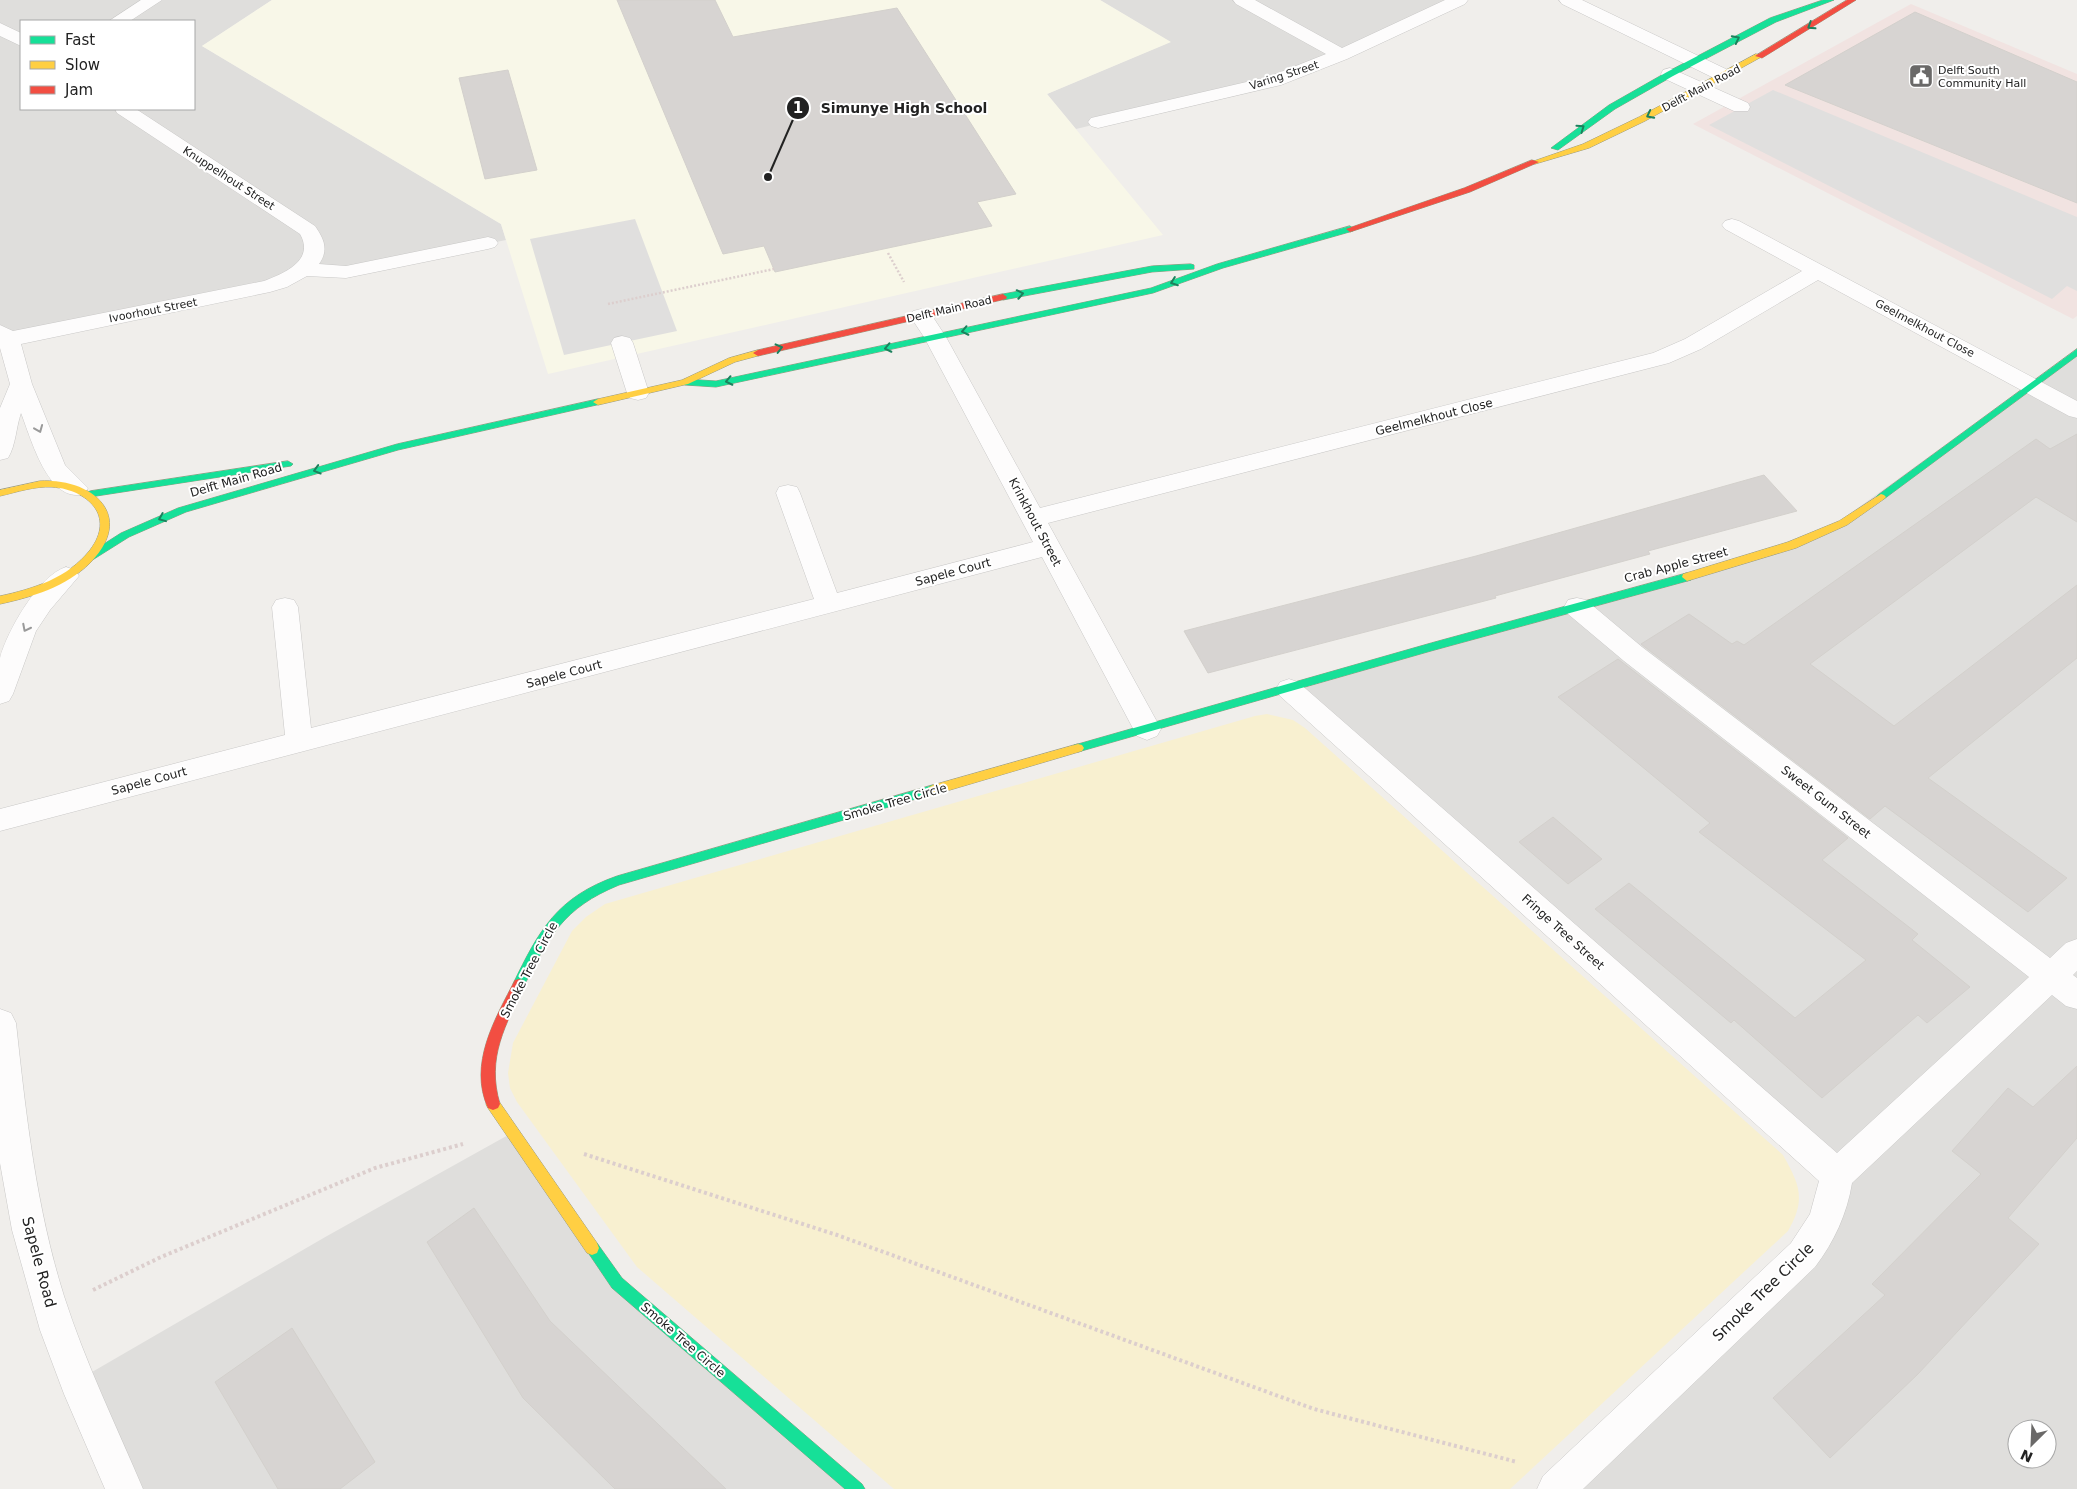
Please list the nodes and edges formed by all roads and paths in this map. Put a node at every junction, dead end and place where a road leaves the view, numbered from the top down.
1 (153, 0) edge
2 (1242, 0) edge
3 (1459, 0) edge
4 (1568, 0) edge
5 (1830, 0) edge
6 (1852, 0) edge
7 (120, 20) edge
8 (0, 28) edge
9 (20, 40) edge
10 (1341, 55) junction
11 (1693, 61) junction
12 (1670, 74) junction
13 (1723, 75) junction
14 (1700, 88) junction
15 (1742, 107) dead end
16 (126, 110) edge
17 (1098, 122) dead end
18 (1543, 159) junction
19 (1732, 225) dead end
20 (488, 243) dead end
21 (308, 264) junction
22 (1220, 266) junction
23 (774, 268) dead end
24 (1818, 271) junction
25 (608, 304) dead end
26 (921, 316) junction
27 (3, 337) edge
28 (935, 338) junction
29 (622, 343) dead end
30 (2077, 352) edge
31 (685, 382) junction
32 (21, 384) junction
33 (2032, 385) junction
34 (638, 393) junction
35 (2077, 411) edge
36 (397, 447) junction
37 (0, 452) edge
38 (83, 491) junction
39 (0, 493) edge
40 (788, 493) dead end
41 (1033, 518) junction
42 (1048, 547) junction
43 (90, 556) junction
44 (66, 576) junction
45 (0, 600) edge
46 (829, 605) junction
47 (286, 607) dead end
48 (1577, 607) junction
49 (1289, 689) junction
50 (0, 694) edge
51 (1147, 729) junction
52 (299, 742) junction
53 (0, 820) edge
54 (2077, 952) edge
55 (2050, 976) junction
56 (2077, 996) edge
57 (0, 1023) edge
58 (509, 1130) junction
59 (575, 1151) dead end
60 (1836, 1175) junction
61 (52, 1309) junction
62 (1563, 1483) edge
63 (124, 1489) edge
64 (857, 1489) edge

1 - 7 street
2 - 10 street
3 - 10 street, Varing Street
4 - 11 street
11 -> 5 street, Delft Main Road
6 -> 13 street, Delft Main Road
8 - 9 street
10 - 17 street, Varing Street
11 - 12 street, Delft Main Road
11 - 13 street
12 - 14 street
18 -> 12 street, Delft Main Road
13 - 14 street, Delft Main Road
14 - 15 street
14 -> 18 street, Delft Main Road
16 - 21 street, Knuppelhout Street
18 - 22 street, Delft Main Road
19 - 24 street, Geelmelkhout Close
20 - 21 street
21 - 27 street, Ivoorhout Street
26 -> 22 street, Delft Main Road
22 -> 28 street, Delft Main Road
23 - 25 path
24 - 33 street, Geelmelkhout Close
24 - 41 street, Geelmelkhout Close
26 - 28 street, Krinkhout Street
31 -> 26 street, Delft Main Road
27 - 32 street
28 -> 31 street, Delft Main Road
28 - 41 street, Krinkhout Street
29 - 34 street
30 - 33 street, Crab Apple Street
31 - 34 street, Delft Main Road
32 - 37 street
32 -> 38 street
33 - 35 street, Geelmelkhout Close
33 - 48 street, Crab Apple Street
34 - 36 street, Delft Main Road
36 - 38 street, Delft Main Road
36 -> 43 street, Delft Main Road
38 - 39 street, Delft Main Road
38 - 43 street
40 - 46 street
41 - 42 street, Krinkhout Street
42 - 46 street, Sapele Court
42 - 51 street, Krinkhout Street
43 - 44 street
44 - 45 street
44 -> 50 street
46 - 52 street, Sapele Court
47 - 52 street
48 - 49 street, Crab Apple Street
48 - 55 street, Sweet Gum Street
49 - 51 street, Smoke Tree Circle
49 - 60 street, Fringe Tree Street
51 - 58 street, Smoke Tree Circle
52 - 53 street, Sapele Court
54 - 55 street
55 - 56 street, Sweet Gum Street
55 - 60 street
57 - 61 street, Sapele Road
58 - 61 path
58 - 64 street, Smoke Tree Circle
59 - 62 path
60 - 62 street, Smoke Tree Circle
61 - 63 street, Sapele Road

